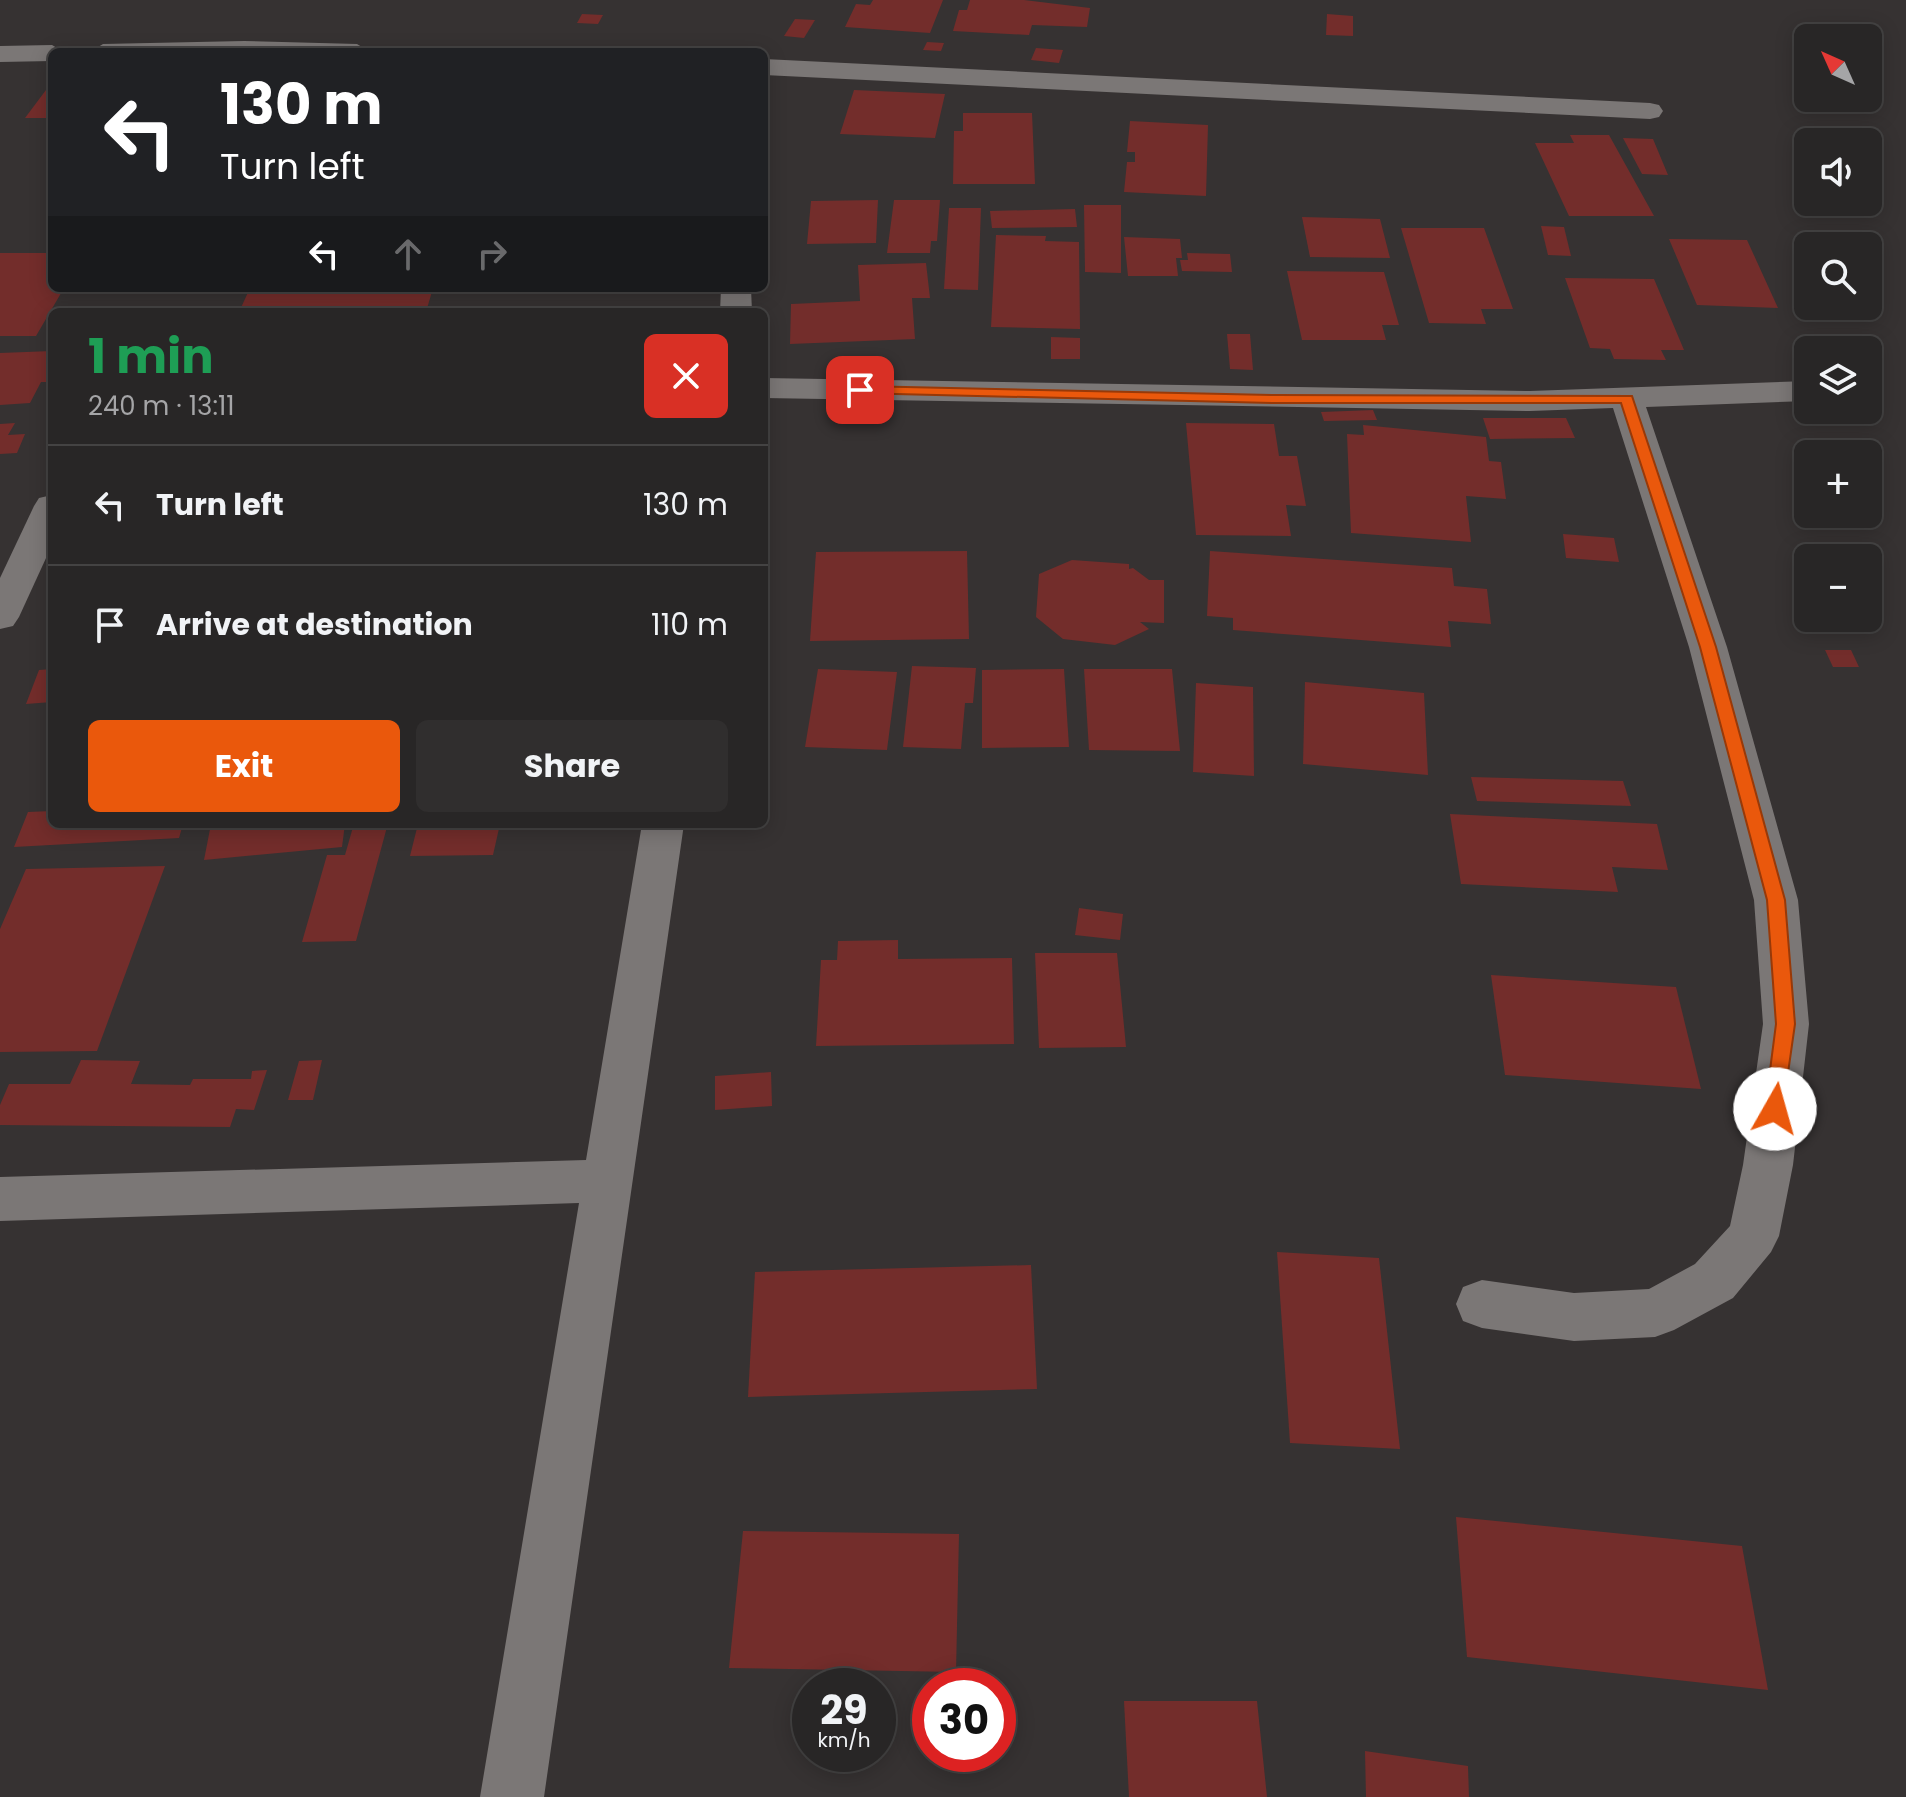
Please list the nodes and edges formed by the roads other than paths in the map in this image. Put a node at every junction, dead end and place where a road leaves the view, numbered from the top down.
1 (48, 53) edge
2 (0, 54) edge
3 (768, 67) edge
4 (1650, 111) dead end
5 (768, 388) edge
6 (1794, 391) edge
7 (1627, 399) junction
8 (48, 515) edge
9 (0, 617) edge
10 (662, 828) edge
11 (606, 1181) junction
12 (0, 1199) edge
13 (1482, 1304) dead end
14 (512, 1797) edge

1 - 2 street
3 - 4 street
5 - 7 street
6 - 7 street
7 - 13 street
8 - 9 street
10 - 11 street
11 - 12 street
11 - 14 street

